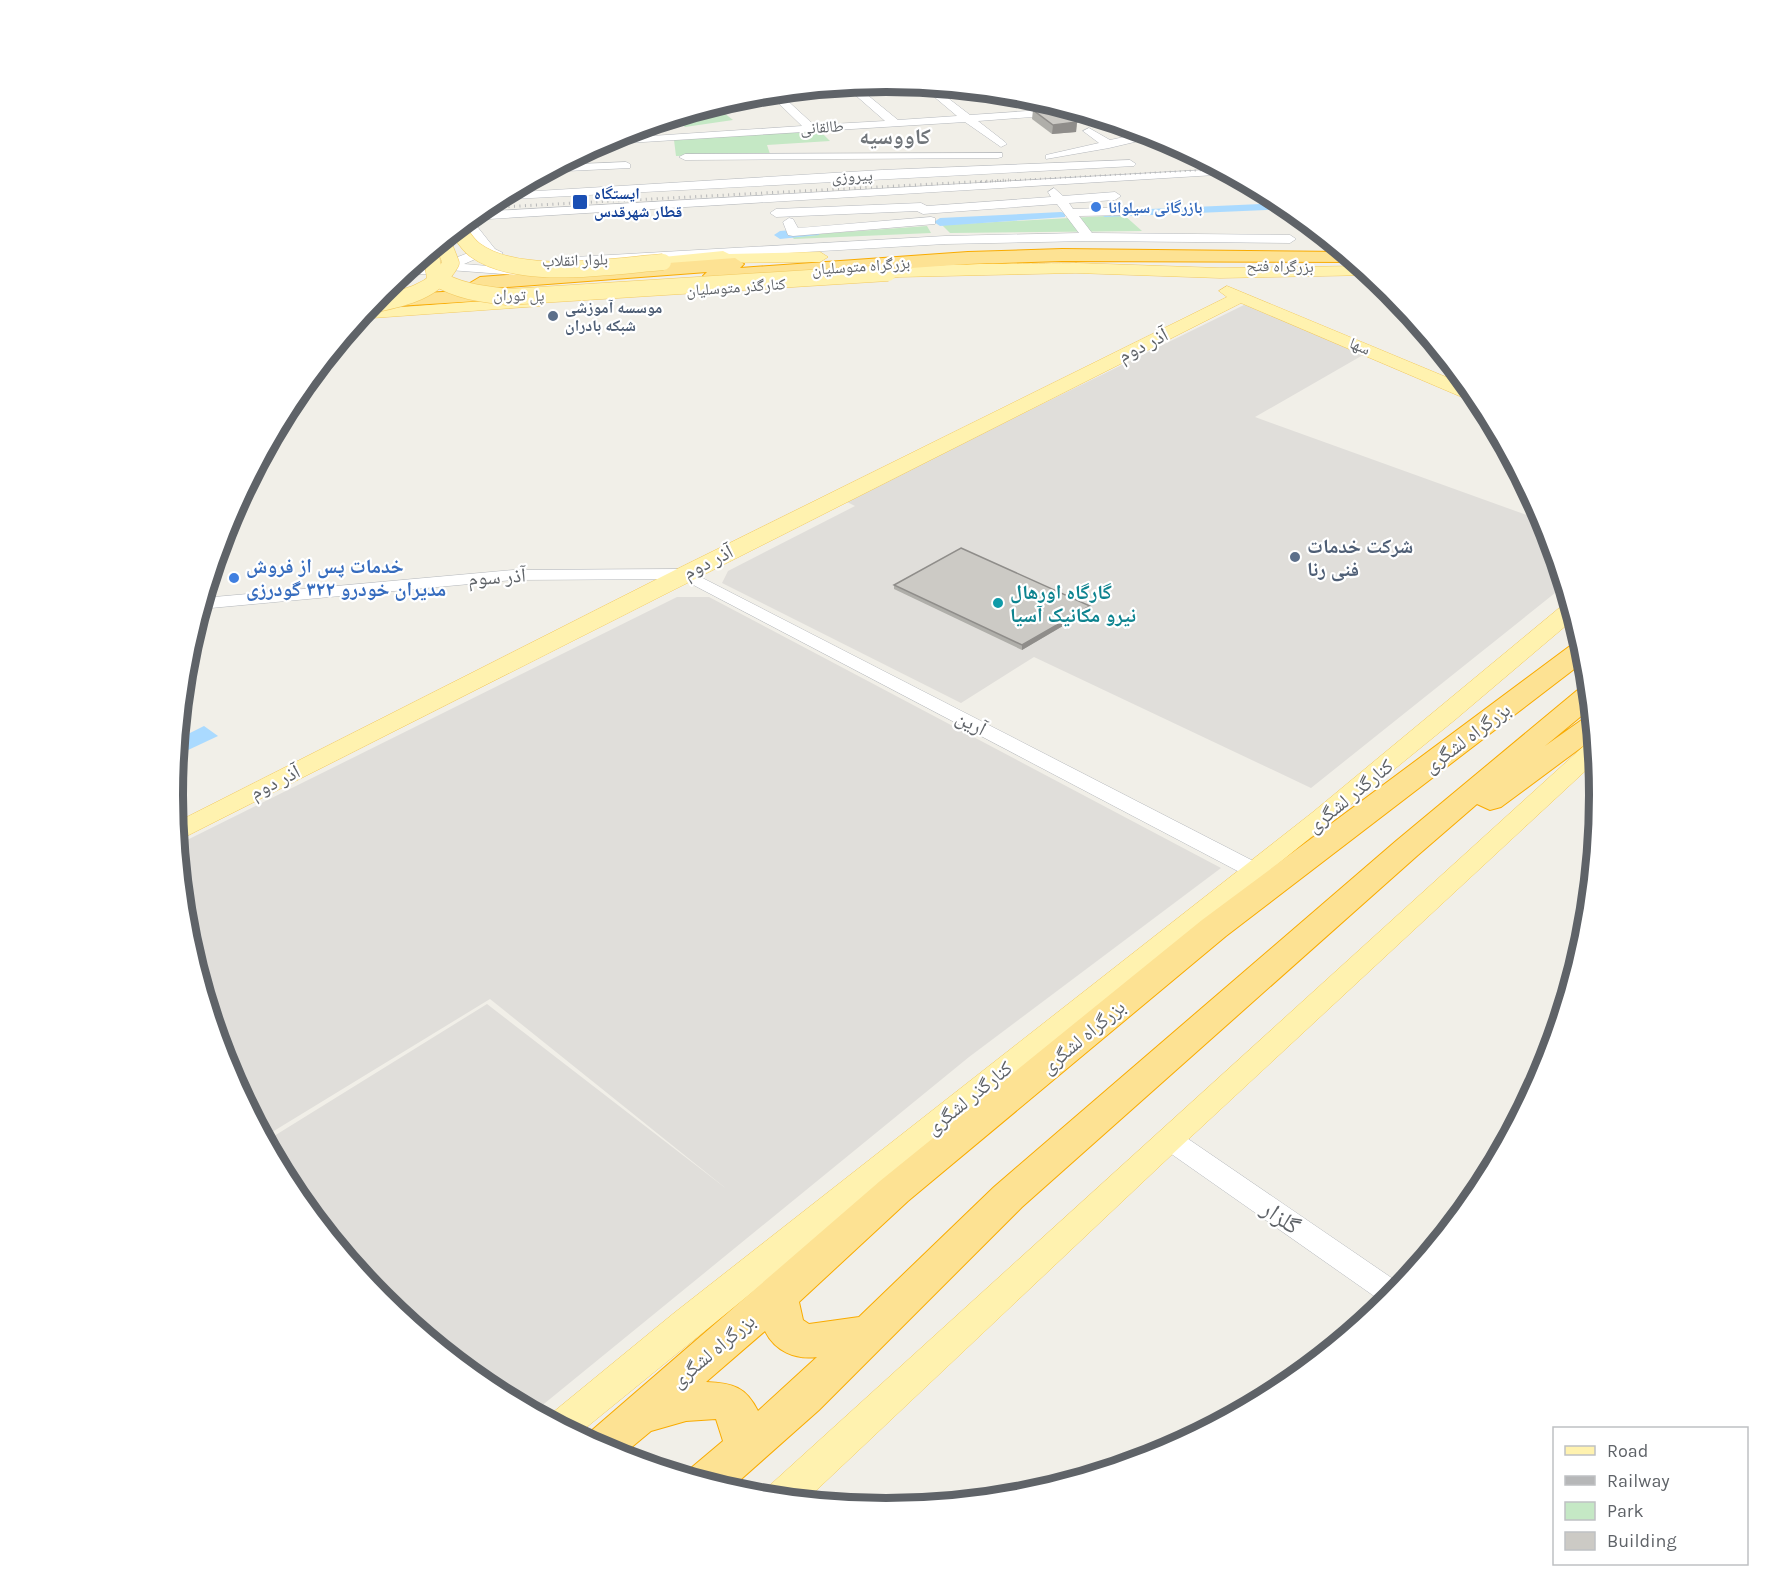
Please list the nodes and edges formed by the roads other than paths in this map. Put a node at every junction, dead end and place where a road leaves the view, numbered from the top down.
1 (859, 93) edge
2 (936, 93) edge
3 (781, 100) edge
4 (1057, 112) edge
5 (970, 118) junction
6 (895, 123) junction
7 (830, 127) junction
8 (810, 128) junction
9 (935, 131) junction
10 (1089, 131) dead end
11 (636, 138) edge
12 (1137, 138) edge
13 (1001, 144) dead end
14 (1109, 145) junction
15 (598, 153) edge
16 (947, 155) junction
17 (861, 156) junction
18 (685, 157) dead end
19 (599, 158) dead end
20 (1016, 160) junction
21 (1194, 162) edge
22 (626, 165) dead end
23 (566, 169) edge
24 (1213, 173) edge
25 (882, 174) junction
26 (1046, 183) junction
27 (911, 191) junction
28 (519, 196) edge
29 (1115, 196) dead end
30 (1061, 200) junction
31 (1127, 211) dead end
32 (925, 212) junction
33 (776, 213) dead end
34 (1068, 213) junction
35 (488, 215) edge
36 (789, 222) dead end
37 (472, 227) edge
38 (462, 234) edge
39 (1088, 237) junction
40 (1290, 239) junction
41 (945, 240) junction
42 (1317, 240) edge
43 (1121, 246) junction
44 (444, 248) edge
45 (1329, 249) edge
46 (442, 250) edge
47 (490, 251) junction
48 (750, 253) junction
49 (432, 258) edge
50 (820, 258) junction
51 (968, 258) junction
52 (1340, 258) edge
53 (706, 259) junction
54 (1350, 266) edge
55 (443, 267) junction
56 (1076, 268) junction
57 (1227, 269) junction
58 (418, 270) edge
59 (1356, 272) edge
60 (888, 273) junction
61 (522, 274) junction
62 (588, 276) junction
63 (406, 281) edge
64 (397, 290) edge
65 (1242, 296) junction
66 (382, 305) edge
67 (378, 308) edge
68 (379, 308) edge
69 (1460, 389) edge
70 (685, 574) junction
71 (210, 602) edge
72 (1565, 615) edge
73 (1575, 656) edge
74 (1583, 700) edge
75 (1585, 731) edge
76 (1587, 756) edge
77 (184, 828) edge
78 (1407, 848) junction
79 (1257, 872) junction
80 (1169, 1139) junction
81 (1386, 1289) edge
82 (777, 1297) junction
83 (872, 1332) junction
84 (633, 1418) junction
85 (567, 1421) edge
86 (609, 1440) edge
87 (746, 1447) junction
88 (713, 1476) edge
89 (790, 1490) edge

1 - 6 street
2 - 5 street
3 - 8 street
4 - 5 street, طالقانی
5 - 9 street, طالقانی
5 - 13 street
6 - 7 street, طالقانی
6 - 9 street, طالقانی
7 - 8 street, طالقانی
7 - 17 street
8 - 11 street, طالقانی
9 - 16 street
10 - 14 street
12 - 14 street
14 - 20 street
15 - 19 street
16 - 17 street
16 - 20 street
17 - 18 street
17 - 25 street
20 - 21 street, پیروزی
20 - 25 street, پیروزی
22 - 23 street
24 - 26 street
25 - 28 street, پیروزی
26 - 27 street
26 - 30 street
27 - 32 street
27 - 35 street
29 - 30 street
30 - 32 street
30 - 34 street
31 - 34 street
32 - 33 street
32 - 36 street
32 - 41 street
34 - 39 street
37 - 47 street
38 - 53 main road, bridge
39 - 40 street, بلوار انقلاب
39 - 41 street, بلوار انقلاب
40 - 42 highway
40 - 43 highway
41 - 48 street, بلوار انقلاب
43 - 45 highway, بزرگراه متوسلیان
43 - 50 highway, بزرگراه متوسلیان
44 - 66 main road, bridge
46 - 55 street
47 - 48 street, بلوار انقلاب
47 - 55 street, بلوار انقلاب
48 - 53 main road
49 - 60 main road, پل توران, bridge
50 - 53 main road
50 - 62 highway, بزرگراه متوسلیان
51 - 52 highway, بزرگراه متوسلیان
51 - 57 highway, بزرگراه فتح
51 - 68 highway, بزرگراه متوسلیان
54 - 57 highway, بزرگراه فتح
55 - 58 street, بلوار انقلاب
55 - 61 street
56 - 57 main road, کنارگذر متوسلیان
56 - 60 main road, کنارگذر متوسلیان
56 - 65 main road, سها
57 - 59 main road
57 - 65 main road, سها
60 - 67 main road, کنارگذر متوسلیان
61 - 62 street
61 - 63 street
62 - 64 highway, بزرگراه متوسلیان
65 - 69 main road, سها
65 - 70 main road, آذر دوم
70 - 71 street, آذر سوم
70 - 77 main road, آذر دوم
70 - 79 street, آرین
72 - 79 main road, کنارگذر لشگری
73 - 82 highway, بزرگراه لشگری
74 - 78 highway
75 - 78 highway
76 - 80 main road
78 - 83 highway
79 - 85 main road, کنارگذر لشگری
80 - 81 street, گلزار
80 - 89 main road
82 - 83 highway
82 - 84 highway, بزرگراه لشگری
83 - 87 highway
84 - 86 highway, بزرگراه لشگری
84 - 87 highway
87 - 88 highway

